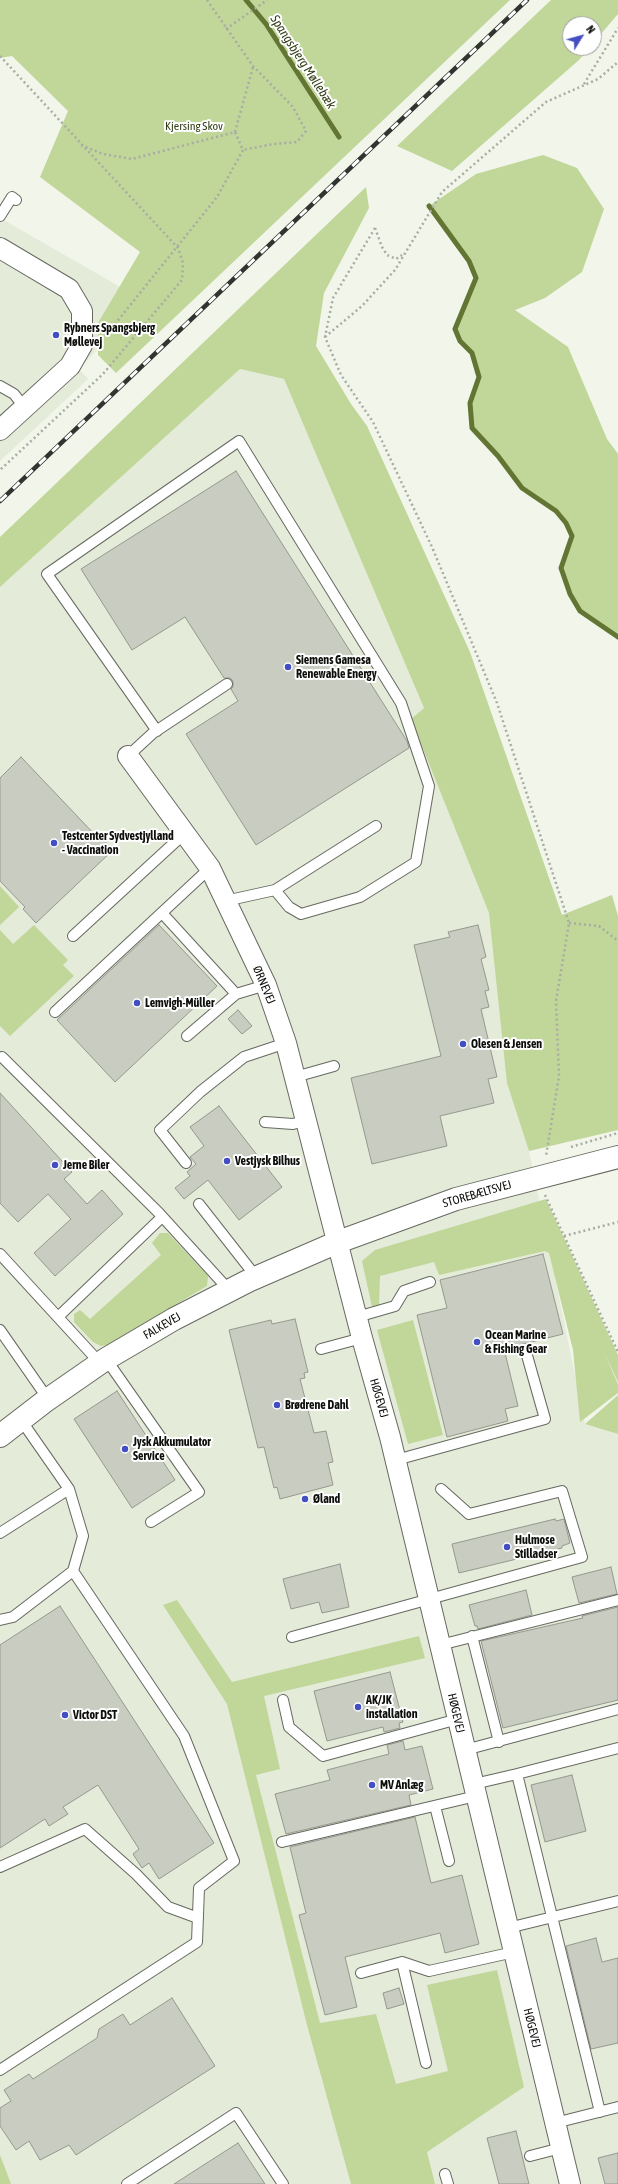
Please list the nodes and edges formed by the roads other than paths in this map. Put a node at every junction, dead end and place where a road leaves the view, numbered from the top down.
1 (16, 200) dead end
2 (0, 216) edge
3 (2, 253) edge
4 (0, 386) edge
5 (25, 408) junction
6 (0, 430) edge
7 (227, 684) dead end
8 (156, 731) junction
9 (128, 756) joint
10 (376, 826) dead end
11 (185, 833) junction
12 (210, 868) junction
13 (274, 890) junction
14 (225, 901) junction
15 (162, 913) junction
16 (73, 936) dead end
17 (266, 985) junction
18 (236, 994) junction
19 (55, 1012) dead end
20 (187, 1036) dead end
21 (286, 1043) junction
22 (2, 1057) dead end
23 (334, 1066) dead end
24 (295, 1077) junction
25 (306, 1120) junction
26 (265, 1122) dead end
27 (618, 1157) edge
28 (186, 1163) dead end
29 (199, 1204) dead end
30 (162, 1217) junction
31 (338, 1242) junction
32 (0, 1254) edge
33 (257, 1278) junction
34 (430, 1282) dead end
35 (229, 1290) junction
36 (58, 1317) junction
37 (357, 1317) junction
38 (0, 1330) edge
39 (362, 1338) junction
40 (321, 1349) dead end
41 (526, 1352) dead end
42 (103, 1361) junction
43 (48, 1399) junction
44 (21, 1420) junction
45 (0, 1436) edge
46 (396, 1460) junction
47 (441, 1489) dead end
48 (69, 1490) junction
49 (151, 1522) dead end
50 (0, 1533) edge
51 (73, 1571) junction
52 (429, 1600) junction
53 (618, 1600) edge
54 (0, 1620) edge
55 (472, 1636) junction
56 (292, 1637) dead end
57 (440, 1645) junction
58 (283, 1700) dead end
59 (618, 1709) edge
60 (458, 1719) junction
61 (498, 1742) junction
62 (618, 1748) edge
63 (465, 1750) junction
64 (517, 1774) junction
65 (475, 1790) junction
66 (435, 1806) junction
67 (282, 1842) dead end
68 (449, 1861) dead end
69 (0, 1867) edge
70 (618, 1901) edge
71 (552, 1917) junction
72 (198, 1918) junction
73 (508, 1928) junction
74 (514, 1952) junction
75 (402, 1962) junction
76 (361, 1974) dead end
77 (426, 2062) dead end
78 (0, 2070) edge
79 (618, 2107) edge
80 (600, 2112) junction
81 (555, 2123) junction
82 (561, 2148) junction
83 (530, 2156) dead end
84 (127, 2184) edge
85 (283, 2184) edge
86 (570, 2184) edge

1 - 2 lane
3 - 5 street
4 - 5 lane
5 - 6 street
7 - 8 lane
8 - 9 lane
8 - 13 lane
9 - 11 street, ØRNEVEJ
10 - 13 lane
11 - 12 street, ØRNEVEJ
11 - 16 lane
12 - 14 street, ØRNEVEJ
12 - 15 lane
13 - 14 lane
14 - 17 street, ØRNEVEJ
15 - 18 lane
15 - 19 lane
17 - 18 lane
17 - 21 street, ØRNEVEJ
18 - 20 lane
21 - 24 street, ØRNEVEJ
21 - 28 lane
22 - 30 lane
23 - 24 lane
24 - 25 street, ØRNEVEJ
25 - 26 lane
25 - 31 street, ØRNEVEJ
27 - 31 street, STOREBÆLTSVEJ
29 - 33 lane
30 - 35 lane
30 - 36 lane
31 - 33 street, FALKEVEJ
31 - 37 street, HØGEVEJ
32 - 36 lane
33 - 35 street, FALKEVEJ
34 - 37 lane
35 - 42 street, FALKEVEJ
36 - 42 lane
37 - 39 street, HØGEVEJ
38 - 43 lane
39 - 40 lane
39 - 46 street, HØGEVEJ
41 - 46 lane
42 - 43 street, FALKEVEJ
42 - 49 lane
43 - 44 street, FALKEVEJ
44 - 45 street, FALKEVEJ
44 - 48 lane
46 - 52 street, HØGEVEJ
47 - 52 lane
48 - 50 lane
48 - 51 lane
51 - 54 lane
51 - 72 lane
52 - 56 lane
52 - 57 street, HØGEVEJ
53 - 55 lane
55 - 57 lane
55 - 61 lane
57 - 60 street, HØGEVEJ
58 - 60 lane
59 - 61 lane
60 - 63 street, HØGEVEJ
61 - 63 lane
62 - 64 lane
63 - 65 street, HØGEVEJ
64 - 65 lane
64 - 71 lane
65 - 66 lane
65 - 73 street, HØGEVEJ
66 - 67 lane
66 - 68 lane
69 - 72 lane
70 - 71 lane
71 - 73 lane
71 - 80 lane
72 - 78 lane
73 - 74 street, HØGEVEJ
74 - 75 lane
74 - 81 street, HØGEVEJ
75 - 76 lane
75 - 77 lane
79 - 80 lane
80 - 81 lane
81 - 82 street, HØGEVEJ
82 - 83 lane
82 - 86 street, HØGEVEJ
84 - 85 lane

